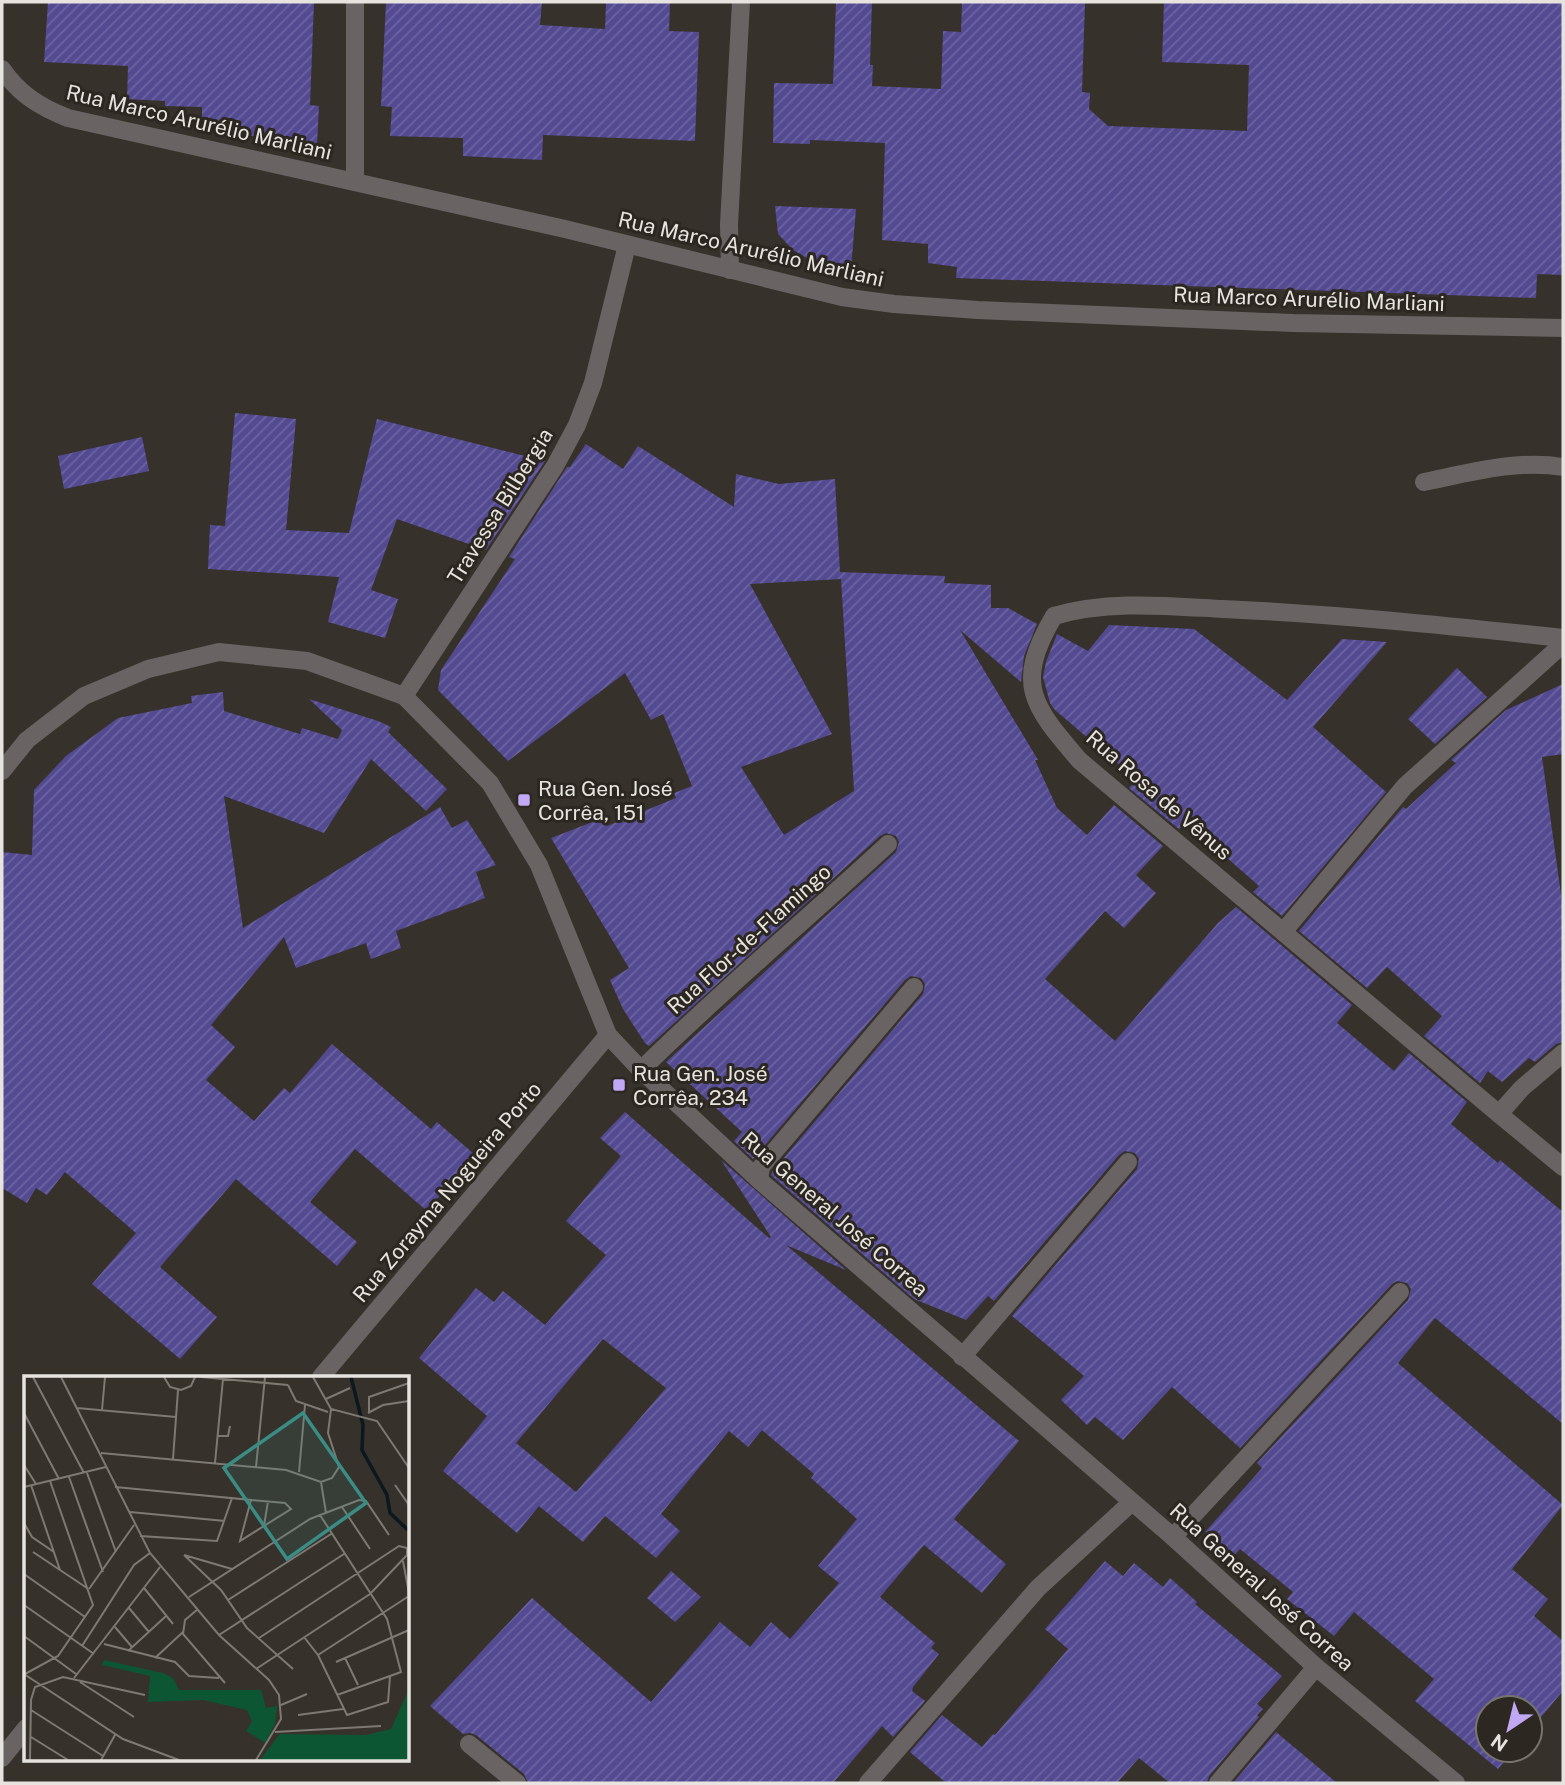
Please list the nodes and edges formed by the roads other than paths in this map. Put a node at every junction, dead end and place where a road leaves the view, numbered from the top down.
1 (355, 2) edge
2 (741, 2) edge
3 (2, 69) edge
4 (355, 182) junction
5 (627, 245) junction
6 (730, 270) junction
7 (1563, 328) edge
8 (1563, 467) edge
9 (1424, 482) dead end
10 (1563, 638) edge
11 (1563, 644) edge
12 (404, 696) junction
13 (2, 772) edge
14 (888, 844) dead end
15 (1283, 932) junction
16 (914, 987) dead end
17 (608, 1035) junction
18 (1563, 1053) edge
19 (641, 1070) junction
20 (1499, 1114) junction
21 (1128, 1162) dead end
22 (1563, 1167) edge
23 (759, 1180) junction
24 (1400, 1292) dead end
25 (962, 1357) junction
26 (322, 1376) edge
27 (1132, 1502) junction
28 (1173, 1537) junction
29 (1316, 1667) junction
30 (24, 1730) edge
31 (469, 1744) dead end
32 (2, 1758) edge
33 (517, 1783) edge
34 (868, 1783) edge
35 (1218, 1783) edge
36 (1456, 1783) edge

1 - 4 street
2 - 6 street
3 - 4 street, Rua Marco Arurélio Marliani
4 - 5 street, Rua Marco Arurélio Marliani
5 - 6 street, Rua Marco Arurélio Marliani
5 - 12 street, Travessa Bilbergia
6 - 7 street, Rua Marco Arurélio Marliani
8 - 9 street
10 - 15 street, Rua Rosa de Vênus
11 - 15 street
12 - 13 street, Rua General José Correa
12 - 17 street, Rua General José Correa
14 - 19 street, Rua Flor-de-Flamingo
15 - 20 street, Rua Rosa de Vênus
16 - 23 street
17 - 19 street, Rua General José Correa
17 - 26 street, Rua Zorayma Nogueira Porto
18 - 20 street
19 - 23 street, Rua General José Correa
20 - 22 street, Rua Rosa de Vênus
21 - 25 street
23 - 25 street, Rua General José Correa
24 - 28 street
25 - 27 street, Rua General José Correa
27 - 28 street, Rua General José Correa
27 - 34 street
28 - 29 street, Rua General José Correa
29 - 35 street
29 - 36 street, Rua General José Correa
30 - 32 street
31 - 33 street

